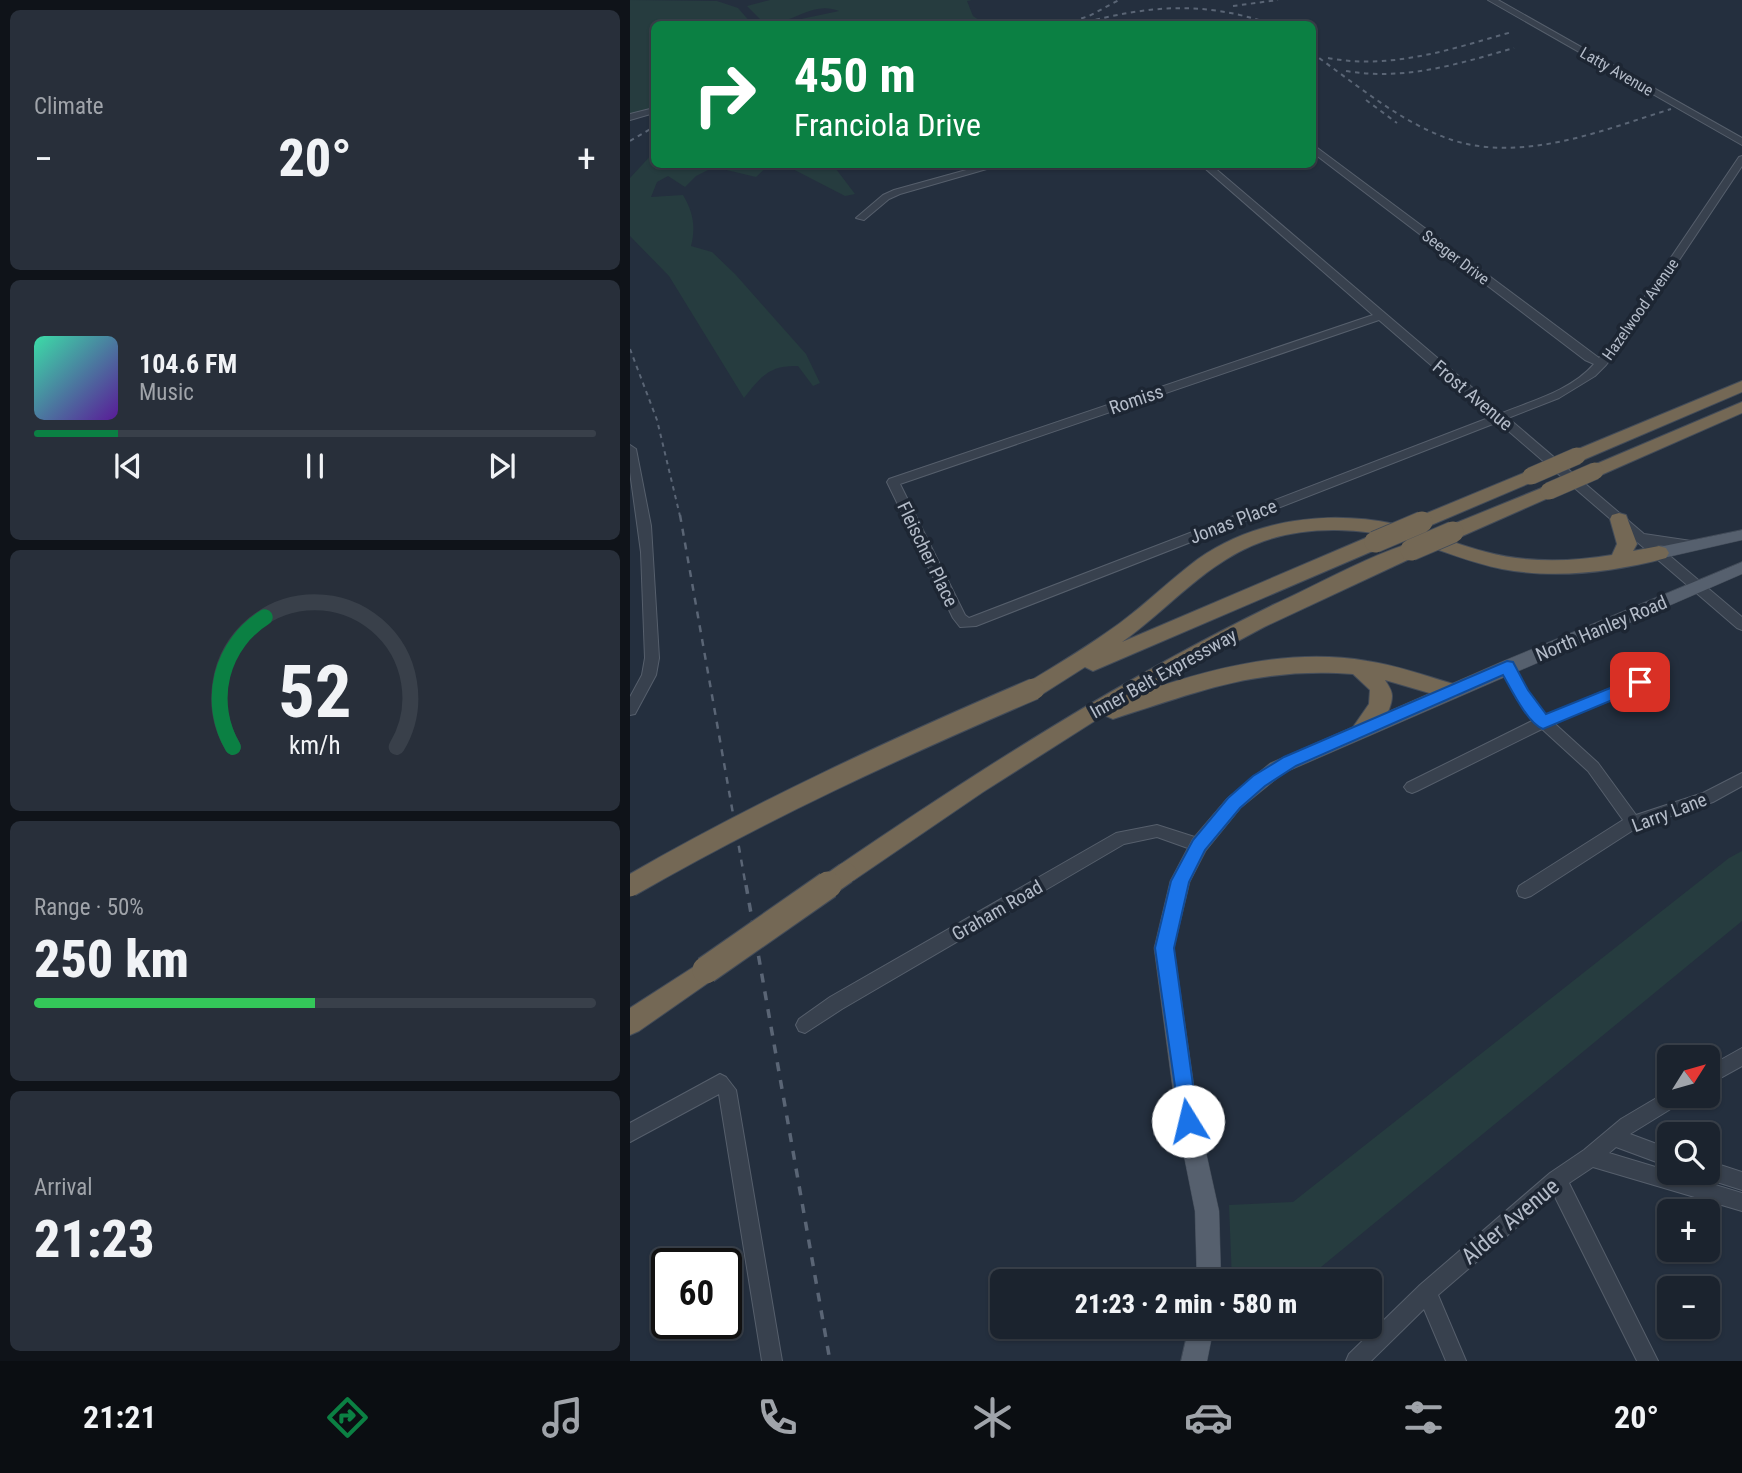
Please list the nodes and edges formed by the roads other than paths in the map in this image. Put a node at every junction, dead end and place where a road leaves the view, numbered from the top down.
1 (1492, 0) edge
2 (651, 112) edge
3 (630, 117) edge
4 (1742, 142) edge
5 (1316, 151) edge
6 (1742, 159) edge
7 (985, 168) edge
8 (1209, 168) edge
9 (861, 218) dead end
10 (1379, 316) junction
11 (1602, 363) junction
12 (1742, 386) edge
13 (1742, 407) edge
14 (1501, 417) junction
15 (630, 449) edge
16 (893, 482) joint
17 (1619, 519) junction
18 (1635, 533) junction
19 (1742, 535) edge
20 (1696, 545) junction
21 (1659, 553) junction
22 (1619, 561) junction
23 (1742, 568) edge
24 (1698, 587) junction
25 (965, 624) joint
26 (1742, 625) edge
27 (1357, 667) junction
28 (1507, 667) junction
29 (1640, 682) dead end
30 (1034, 689) junction
31 (1450, 691) junction
32 (630, 710) edge
33 (1543, 722) junction
34 (1362, 730) junction
35 (1055, 734) junction
36 (1742, 779) edge
37 (1412, 787) dead end
38 (1633, 822) junction
39 (1199, 845) junction
40 (630, 886) edge
41 (1525, 891) dead end
42 (630, 1023) edge
43 (805, 1026) dead end
44 (1742, 1056) edge
45 (1720, 1070) edge
46 (1657, 1107) edge
47 (630, 1133) edge
48 (1613, 1137) junction
49 (1657, 1153) edge
50 (1591, 1157) junction
51 (1720, 1174) edge
52 (1557, 1180) junction
53 (1742, 1181) edge
54 (1742, 1202) edge
55 (1209, 1269) edge
56 (1427, 1292) junction
57 (1199, 1339) edge
58 (772, 1361) edge
59 (1194, 1361) edge
60 (1356, 1361) edge
61 (1456, 1361) edge
62 (1648, 1361) edge

1 - 4 street, Latty Avenue
2 - 3 street
5 - 11 street, Seeger Drive
6 - 11 street, Hazelwood Avenue
7 - 9 street
8 - 10 street, Frost Avenue
10 - 14 street, Frost Avenue
10 - 16 street, Romiss
11 - 14 street, Hazelwood Avenue
12 - 30 highway, Inner Belt Expressway, bridge
13 - 35 highway, Inner Belt Expressway, bridge
14 - 17 street, Frost Avenue
14 - 25 street, Jonas Place
15 - 32 street
16 - 25 street, Fleischer Place
17 - 18 street, Frost Avenue
17 - 22 highway
18 - 20 street
18 - 21 street, Frost Avenue
19 - 20 main road
20 - 21 main road
21 - 22 highway
21 - 24 street, Frost Avenue
22 - 30 highway
23 - 24 main road, North Hanley Road
24 - 26 street, Frost Avenue
24 - 28 main road, North Hanley Road
27 - 31 highway
27 - 34 highway
27 - 35 highway
28 - 31 main road, North Hanley Road
28 - 33 street
29 - 33 street
30 - 40 highway, Inner Belt Expressway, bridge
31 - 34 main road, North Hanley Road
33 - 37 street
33 - 38 street
34 - 39 main road, North Hanley Road
35 - 42 highway, Inner Belt Expressway, bridge
36 - 38 street, Larry Lane
38 - 41 street, Larry Lane
39 - 43 street, Graham Road
39 - 55 main road, North Hanley Road
44 - 45 street
46 - 48 street, Alder Avenue
47 - 58 street
48 - 49 street
48 - 50 street, Alder Avenue
50 - 52 street, Alder Avenue
50 - 54 street
51 - 53 street
52 - 56 street, Alder Avenue
52 - 62 street
56 - 60 street, Alder Avenue
56 - 61 street
57 - 59 main road

